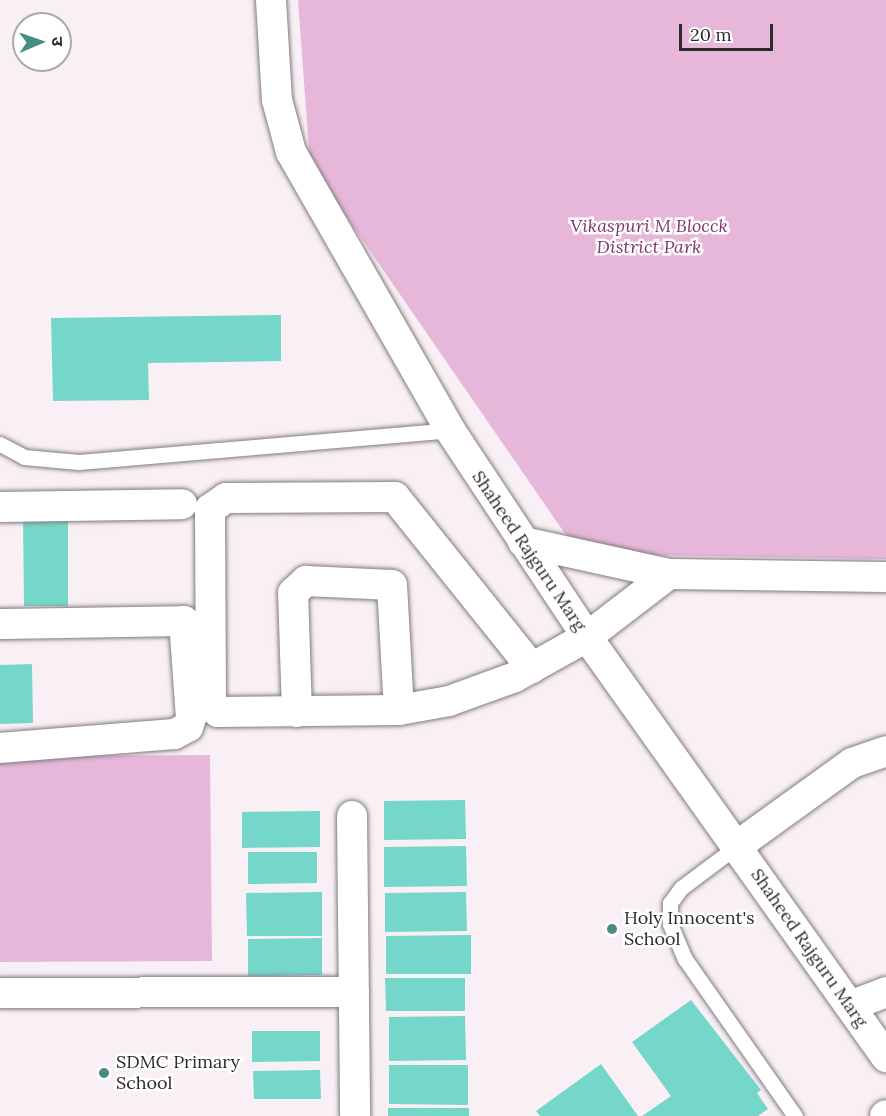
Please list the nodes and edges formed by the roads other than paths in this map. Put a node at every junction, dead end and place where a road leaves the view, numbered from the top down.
1 (271, 0) edge
2 (450, 430) junction
3 (0, 444) edge
4 (182, 504) dead end
5 (0, 507) edge
6 (523, 542) junction
7 (669, 574) junction
8 (886, 577) edge
9 (0, 624) edge
10 (587, 637) junction
11 (532, 668) junction
12 (399, 710) junction
13 (297, 712) junction
14 (0, 748) edge
15 (886, 751) edge
16 (352, 816) dead end
17 (737, 846) junction
18 (354, 992) junction
19 (886, 992) edge
20 (0, 993) edge
21 (850, 1006) junction
22 (886, 1057) edge
23 (355, 1116) edge
24 (795, 1116) edge

1 - 2 street, Shaheed Rajguru Marg
2 - 3 lane
2 - 6 street, Shaheed Rajguru Marg
4 - 5 street
6 - 7 street
6 - 10 street, Shaheed Rajguru Marg
7 - 8 street
7 - 10 street
9 - 14 street
10 - 11 street
10 - 17 street, Shaheed Rajguru Marg
11 - 12 street
11 - 13 street
12 - 13 street
12 - 13 street
15 - 17 street
16 - 18 street
17 - 21 street, Shaheed Rajguru Marg
17 - 24 lane
18 - 20 street
18 - 23 street
19 - 21 street
21 - 22 street, Shaheed Rajguru Marg

